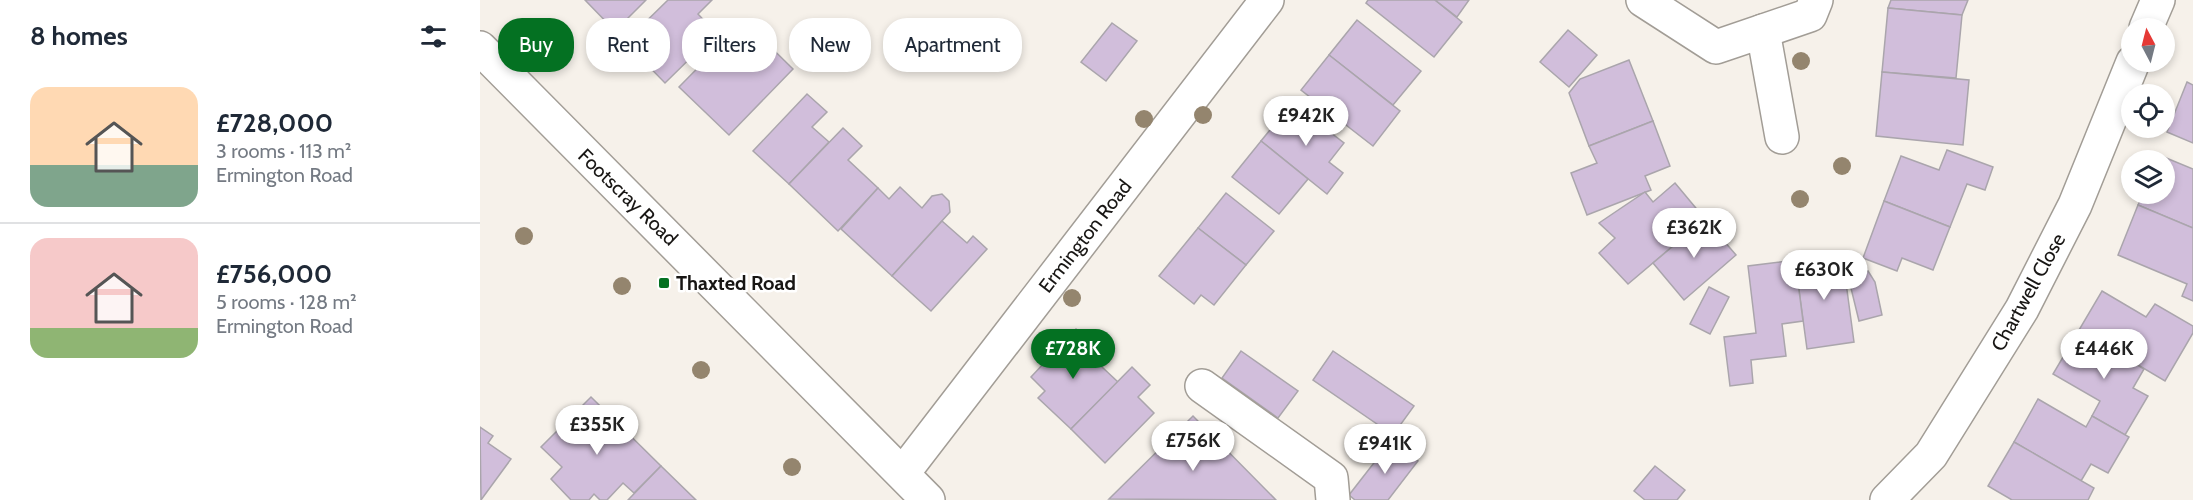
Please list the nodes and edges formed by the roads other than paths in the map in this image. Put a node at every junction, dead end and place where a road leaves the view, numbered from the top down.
1 (1267, 0) edge
2 (1643, 0) edge
3 (1816, 0) edge
4 (2158, 0) edge
5 (2150, 18) edge
6 (1763, 31) junction
7 (480, 48) edge
8 (2129, 72) edge
9 (1782, 137) dead end
10 (1202, 386) dead end
11 (903, 473) junction
12 (928, 500) edge
13 (1333, 500) edge
14 (1887, 500) edge

1 - 11 street, Ermington Road
2 - 6 street
3 - 6 street
4 - 5 street
6 - 9 street
7 - 11 street, Footscray Road
8 - 14 street, Chartwell Close
10 - 13 street
11 - 12 street, Footscray Road

